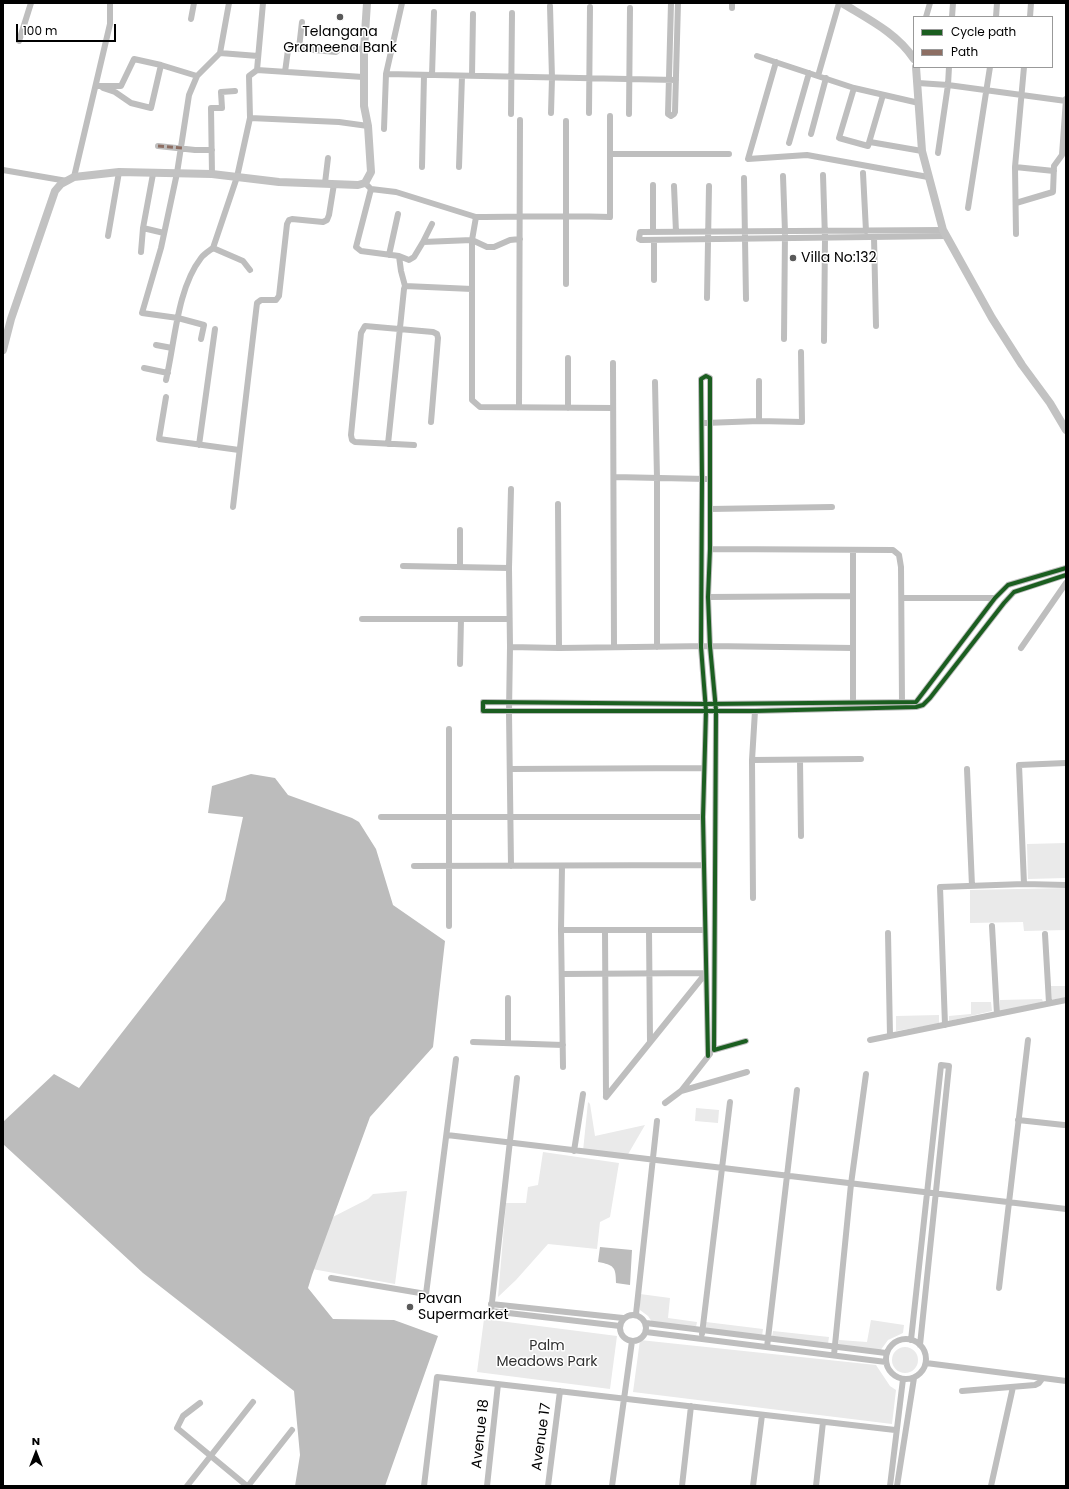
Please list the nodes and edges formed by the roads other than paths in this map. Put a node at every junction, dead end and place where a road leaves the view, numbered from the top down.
1 (31, 3) edge
2 (110, 3) edge
3 (194, 3) edge
4 (229, 3) edge
5 (263, 3) edge
6 (367, 3) edge
7 (402, 3) edge
8 (671, 3) edge
9 (678, 3) edge
10 (839, 3) edge
11 (842, 3) edge
12 (930, 3) edge
13 (953, 3) edge
14 (997, 3) edge
15 (1032, 3) edge
16 (550, 6) dead end
17 (590, 7) dead end
18 (630, 8) dead end
19 (434, 12) dead end
20 (512, 13) dead end
21 (473, 14) dead end
22 (926, 16) edge
23 (952, 16) edge
24 (996, 16) edge
25 (1030, 16) edge
26 (191, 19) dead end
27 (302, 22) dead end
28 (18, 41) dead end
29 (299, 48) junction
30 (364, 49) junction
31 (220, 53) junction
32 (258, 56) junction
33 (757, 56) dead end
34 (913, 58) edge
35 (776, 62) junction
36 (161, 65) junction
37 (916, 68) edge
38 (949, 68) edge
39 (990, 68) edge
40 (1024, 68) edge
41 (257, 70) junction
42 (285, 72) junction
43 (810, 73) junction
44 (386, 74) junction
45 (432, 74) junction
46 (424, 75) junction
47 (197, 76) junction
48 (462, 76) junction
49 (472, 76) junction
50 (818, 76) junction
51 (363, 77) junction
52 (512, 77) junction
53 (552, 78) junction
54 (590, 78) junction
55 (826, 78) junction
56 (630, 79) junction
57 (672, 80) junction
58 (918, 83) junction
59 (948, 85) junction
60 (96, 86) junction
61 (854, 88) junction
62 (987, 90) junction
63 (235, 91) dead end
64 (883, 95) junction
65 (1021, 95) junction
66 (1066, 97) edge
67 (1066, 101) edge
68 (919, 103) junction
69 (551, 113) dead end
70 (589, 113) dead end
71 (511, 114) dead end
72 (629, 114) dead end
73 (610, 116) dead end
74 (250, 118) junction
75 (520, 120) dead end
76 (566, 121) dead end
77 (368, 126) junction
78 (384, 129) dead end
79 (810, 134) dead end
80 (870, 142) junction
81 (789, 143) dead end
82 (158, 146) dead end
83 (182, 148) junction
84 (212, 150) junction
85 (922, 151) junction
86 (938, 153) dead end
87 (611, 154) junction
88 (729, 154) dead end
89 (328, 158) dead end
90 (422, 167) dead end
91 (459, 167) dead end
92 (1015, 167) junction
93 (3, 170) edge
94 (1054, 171) junction
95 (119, 172) junction
96 (177, 173) junction
97 (863, 173) dead end
98 (153, 174) junction
99 (212, 174) junction
100 (823, 175) dead end
101 (783, 176) dead end
102 (237, 177) junction
103 (928, 177) junction
104 (744, 178) dead end
105 (70, 179) junction
106 (329, 184) junction
107 (653, 185) dead end
108 (368, 186) junction
109 (674, 186) dead end
110 (709, 186) dead end
111 (1016, 203) junction
112 (968, 208) dead end
113 (398, 214) dead end
114 (566, 215) junction
115 (476, 217) junction
116 (520, 217) junction
117 (432, 224) dead end
118 (143, 228) junction
119 (709, 231) junction
120 (866, 231) junction
121 (653, 232) junction
122 (676, 232) junction
123 (745, 232) junction
124 (785, 232) junction
125 (824, 232) junction
126 (164, 233) junction
127 (944, 233) junction
128 (1016, 234) dead end
129 (108, 236) dead end
130 (874, 237) junction
131 (825, 238) junction
132 (520, 239) junction
133 (708, 239) junction
134 (745, 239) junction
135 (784, 239) junction
136 (472, 240) junction
137 (654, 240) junction
138 (424, 242) junction
139 (213, 248) junction
140 (141, 252) dead end
141 (389, 255) junction
142 (399, 256) junction
143 (250, 270) dead end
144 (654, 280) dead end
145 (566, 284) dead end
146 (405, 286) junction
147 (472, 289) junction
148 (707, 298) dead end
149 (746, 299) dead end
150 (178, 318) junction
151 (876, 326) dead end
152 (400, 328) junction
153 (215, 329) dead end
154 (201, 339) dead end
155 (784, 339) dead end
156 (824, 342) dead end
157 (156, 345) dead end
158 (172, 348) junction
159 (3, 350) edge
160 (801, 352) dead end
161 (568, 358) dead end
162 (613, 363) dead end
163 (144, 368) dead end
164 (168, 373) junction
165 (166, 380) dead end
166 (759, 381) dead end
167 (655, 382) dead end
168 (166, 397) dead end
169 (519, 407) junction
170 (568, 408) junction
171 (613, 408) junction
172 (759, 421) junction
173 (431, 422) dead end
174 (702, 422) junction
175 (709, 423) junction
176 (1066, 430) edge
177 (388, 444) junction
178 (199, 445) junction
179 (414, 445) dead end
180 (239, 450) junction
181 (614, 477) junction
182 (657, 478) junction
183 (702, 479) junction
184 (710, 480) junction
185 (511, 489) dead end
186 (558, 504) dead end
187 (232, 507) dead end
188 (832, 507) dead end
189 (710, 509) junction
190 (460, 530) dead end
191 (710, 549) junction
192 (853, 550) junction
193 (403, 566) dead end
194 (460, 567) junction
195 (509, 568) junction
196 (1066, 568) edge
197 (1066, 575) edge
198 (1066, 583) edge
199 (852, 596) junction
200 (708, 597) junction
201 (902, 598) junction
202 (995, 598) junction
203 (362, 619) dead end
204 (461, 619) junction
205 (509, 619) junction
206 (710, 646) junction
207 (510, 647) junction
208 (614, 647) junction
209 (657, 647) junction
210 (701, 647) junction
211 (559, 648) junction
212 (853, 648) junction
213 (1020, 648) dead end
214 (460, 664) dead end
215 (509, 702) junction
216 (902, 702) junction
217 (853, 703) junction
218 (706, 707) junction
219 (715, 707) junction
220 (755, 711) junction
221 (509, 712) junction
222 (449, 729) dead end
223 (861, 759) dead end
224 (752, 760) junction
225 (800, 760) junction
226 (1066, 763) edge
227 (704, 768) junction
228 (967, 768) dead end
229 (510, 769) junction
230 (381, 817) dead end
231 (449, 817) junction
232 (511, 817) junction
233 (703, 818) junction
234 (801, 836) dead end
235 (704, 865) junction
236 (414, 866) dead end
237 (449, 866) junction
238 (511, 866) junction
239 (562, 866) junction
240 (1024, 884) junction
241 (1066, 885) edge
242 (972, 886) junction
243 (753, 898) dead end
244 (449, 926) dead end
245 (992, 926) dead end
246 (561, 930) junction
247 (605, 930) junction
248 (649, 930) junction
249 (705, 930) junction
250 (888, 932) dead end
251 (1045, 934) dead end
252 (649, 973) junction
253 (706, 973) junction
254 (562, 974) junction
255 (605, 974) junction
256 (508, 998) dead end
257 (1066, 1000) edge
258 (1049, 1003) junction
259 (997, 1014) junction
260 (945, 1025) junction
261 (890, 1036) junction
262 (870, 1040) dead end
263 (1028, 1040) dead end
264 (746, 1041) dead end
265 (472, 1042) dead end
266 (650, 1042) junction
267 (508, 1043) junction
268 (563, 1045) junction
269 (714, 1050) junction
270 (708, 1056) junction
271 (456, 1059) dead end
272 (563, 1067) dead end
273 (747, 1072) dead end
274 (866, 1074) dead end
275 (517, 1078) dead end
276 (796, 1090) dead end
277 (681, 1091) junction
278 (582, 1094) dead end
279 (730, 1102) dead end
280 (665, 1103) dead end
281 (1018, 1120) junction
282 (657, 1121) dead end
283 (1064, 1125) dead end
284 (447, 1135) junction
285 (510, 1142) junction
286 (574, 1151) junction
287 (653, 1160) junction
288 (722, 1168) junction
289 (786, 1176) junction
290 (851, 1184) junction
291 (927, 1193) junction
292 (935, 1194) junction
293 (1008, 1203) junction
294 (1066, 1209) edge
295 (331, 1278) dead end
296 (999, 1288) dead end
297 (491, 1304) junction
298 (636, 1314) junction
299 (623, 1318) junction
300 (646, 1323) junction
301 (620, 1326) junction
302 (702, 1331) junction
303 (646, 1332) junction
304 (701, 1339) junction
305 (767, 1339) junction
306 (911, 1340) junction
307 (632, 1341) junction
308 (920, 1345) junction
309 (767, 1347) junction
310 (835, 1347) junction
311 (886, 1353) junction
312 (834, 1355) junction
313 (886, 1362) junction
314 (926, 1363) junction
315 (914, 1378) junction
316 (903, 1379) junction
317 (1042, 1379) junction
318 (1066, 1381) edge
319 (498, 1384) junction
320 (1013, 1386) junction
321 (560, 1391) junction
322 (962, 1391) dead end
323 (625, 1399) junction
324 (253, 1402) dead end
325 (200, 1403) dead end
326 (691, 1406) junction
327 (762, 1415) junction
328 (823, 1422) junction
329 (292, 1430) dead end
330 (896, 1430) junction
331 (210, 1456) junction
332 (187, 1486) edge
333 (247, 1486) edge
334 (424, 1486) edge
335 (487, 1486) edge
336 (548, 1486) edge
337 (612, 1486) edge
338 (682, 1486) edge
339 (753, 1486) edge
340 (816, 1486) edge
341 (890, 1486) edge
342 (897, 1486) edge
343 (991, 1486) edge

1 - 28 street
2 - 60 street
3 - 26 street
4 - 31 street
5 - 32 street
6 - 30 main road
7 - 44 street
8 - 57 street
9 - 57 street
10 - 50 street
11 - 34 main road
12 - 22 street
13 - 23 street
14 - 24 street
15 - 25 street
16 - 53 street
17 - 54 street
18 - 56 street
19 - 45 street
20 - 52 street
21 - 49 street
27 - 29 street
29 - 30 street
29 - 42 street
30 - 51 main road
31 - 32 street
31 - 47 street
32 - 41 street
33 - 35 street
35 - 43 street
35 - 103 street
36 - 47 street
36 - 60 street
36 - 60 street
37 - 58 main road
38 - 59 street
39 - 62 street
40 - 65 street
41 - 42 street
41 - 74 street
42 - 51 street
43 - 50 street
43 - 81 street
44 - 46 street
44 - 78 street
45 - 46 street
45 - 48 street
46 - 90 street
47 - 83 street
48 - 49 street
48 - 91 street
49 - 52 street
50 - 55 street
51 - 77 main road
52 - 53 street
52 - 71 street
53 - 54 street
53 - 69 street
54 - 56 street
54 - 70 street
55 - 61 street
55 - 79 street
56 - 57 street
56 - 72 street
57 - 57 street
58 - 59 street
58 - 68 main road
59 - 62 street
59 - 86 street
60 - 105 street
61 - 64 street
61 - 80 street
62 - 65 street
62 - 112 street
63 - 84 street
64 - 68 street
64 - 80 street
65 - 67 street
65 - 92 street
66 - 67 street
67 - 94 street
68 - 85 main road
73 - 87 street
74 - 77 street
74 - 102 street
75 - 116 street
76 - 114 street
77 - 108 main road
80 - 85 street
82 - 83 street
83 - 84 street
83 - 96 street
84 - 99 street
85 - 103 main road
87 - 88 street
87 - 114 street
89 - 106 street
92 - 94 street
92 - 111 street
93 - 105 street
94 - 111 street
95 - 98 main road
95 - 105 main road
95 - 129 street
96 - 98 main road
96 - 99 main road
96 - 126 street
97 - 120 street
98 - 118 street
99 - 102 main road
100 - 125 street
101 - 124 street
102 - 106 main road
102 - 139 street
103 - 127 main road
104 - 123 street
105 - 159 main road
106 - 108 main road
106 - 180 street
107 - 121 street
108 - 115 street
108 - 141 street
109 - 122 street
110 - 119 street
111 - 128 street
113 - 141 street
114 - 116 street
114 - 145 street
115 - 116 street
115 - 136 street
116 - 132 street
117 - 138 street
118 - 126 street
118 - 140 street
119 - 122 street
119 - 123 street
119 - 133 street
120 - 125 street
120 - 127 street
121 - 122 street
121 - 137 street
123 - 124 street
123 - 134 street
124 - 125 street
124 - 135 street
125 - 131 street
126 - 150 street
127 - 130 street
127 - 176 main road
130 - 131 street
130 - 151 street
131 - 135 street
131 - 156 street
132 - 136 street
132 - 169 street
133 - 134 street
133 - 137 street
133 - 148 street
134 - 135 street
134 - 149 street
135 - 155 street
136 - 138 street
136 - 147 street
137 - 144 street
138 - 142 street
139 - 143 street
139 - 150 street
141 - 142 street
142 - 146 street
146 - 147 street
146 - 152 street
147 - 169 street
150 - 154 street
150 - 158 street
152 - 173 street
152 - 177 street
152 - 177 street
153 - 178 street
157 - 158 street
158 - 164 street
160 - 172 street
161 - 170 street
162 - 171 street
163 - 164 street
164 - 165 street
166 - 172 street
167 - 182 street
168 - 178 street
169 - 170 street
170 - 171 street
171 - 181 street
172 - 175 street
174 - 175 street
174 - 175 street
174 - 183 street
175 - 184 street
177 - 179 street
178 - 180 street
180 - 187 street
181 - 182 street
181 - 208 street
182 - 183 street
182 - 209 street
183 - 184 street
183 - 210 street
184 - 189 street
185 - 195 street
186 - 211 street
188 - 189 street
189 - 191 street
190 - 194 street
191 - 192 street
191 - 200 street
192 - 199 street
192 - 201 street
193 - 194 street
194 - 195 street
195 - 205 street
196 - 202 street
197 - 220 street
198 - 213 street
199 - 200 street
199 - 212 street
200 - 206 street
201 - 202 street
201 - 216 street
202 - 216 street
203 - 204 street
204 - 205 street
204 - 214 street
205 - 207 street
206 - 210 street
206 - 212 street
206 - 219 street
207 - 211 street
207 - 215 street
208 - 209 street
208 - 211 street
209 - 210 street
210 - 218 street
212 - 217 street
215 - 218 street
215 - 221 street
215 - 221 street
216 - 217 street
217 - 219 street
218 - 219 street
218 - 221 street
218 - 227 street
219 - 220 street
219 - 269 street
220 - 224 street
221 - 229 street
222 - 231 street
223 - 225 street
224 - 225 street
224 - 243 street
225 - 234 street
226 - 240 street
227 - 229 street
227 - 233 street
228 - 242 street
229 - 232 street
230 - 231 street
231 - 232 street
231 - 237 street
232 - 233 street
232 - 238 street
233 - 235 street
235 - 239 street
235 - 249 street
236 - 237 street
237 - 238 street
237 - 244 street
238 - 239 street
239 - 246 street
240 - 241 street
240 - 242 street
242 - 260 street
245 - 259 street
246 - 247 street
246 - 254 street
247 - 248 street
247 - 255 street
248 - 249 street
248 - 252 street
249 - 253 street
250 - 261 street
251 - 258 street
252 - 253 street
252 - 255 street
252 - 266 street
253 - 266 street
253 - 270 street
254 - 255 street
254 - 268 street
255 - 266 street
256 - 267 street
257 - 258 street
258 - 259 street
259 - 260 street
260 - 261 street
261 - 262 street
263 - 281 street
264 - 269 street
265 - 267 street
267 - 268 street
268 - 272 street
269 - 270 street
270 - 277 street
271 - 284 street
273 - 277 street
274 - 290 street
275 - 285 street
276 - 289 street
277 - 280 street
278 - 286 street
279 - 288 street
281 - 283 street
281 - 293 street
282 - 287 street
284 - 285 street
284 - 295 street
285 - 286 street
285 - 297 street
286 - 287 street
287 - 288 street
287 - 298 street
288 - 289 street
288 - 302 street
289 - 290 street
289 - 305 street
290 - 291 street
290 - 310 street
291 - 292 street
291 - 292 street
291 - 306 street
292 - 293 street
292 - 308 street
293 - 294 street
293 - 296 street
297 - 299 street
297 - 301 street
298 - 299 street
298 - 300 street
299 - 301 street
300 - 302 street
300 - 303 street
301 - 307 street
302 - 304 street
302 - 305 street
303 - 304 street
303 - 307 street
304 - 309 street
305 - 309 street
305 - 310 street
306 - 308 street
306 - 311 street
307 - 323 street
308 - 314 street
309 - 312 street
310 - 311 street
310 - 312 street
311 - 313 street
312 - 313 street
313 - 316 street
314 - 315 street
314 - 317 street
315 - 316 street
315 - 342 street
316 - 330 street
317 - 318 street
317 - 320 street
319 - 321 street
319 - 334 street
319 - 335 street, Avenue 18
320 - 322 street
320 - 343 street
321 - 323 street
321 - 336 street, Avenue 17
323 - 326 street
323 - 337 street
324 - 331 street
325 - 331 street
326 - 327 street
326 - 338 street
327 - 328 street
327 - 339 street
328 - 330 street
328 - 340 street
329 - 333 street
330 - 341 street
331 - 332 street
331 - 333 street

